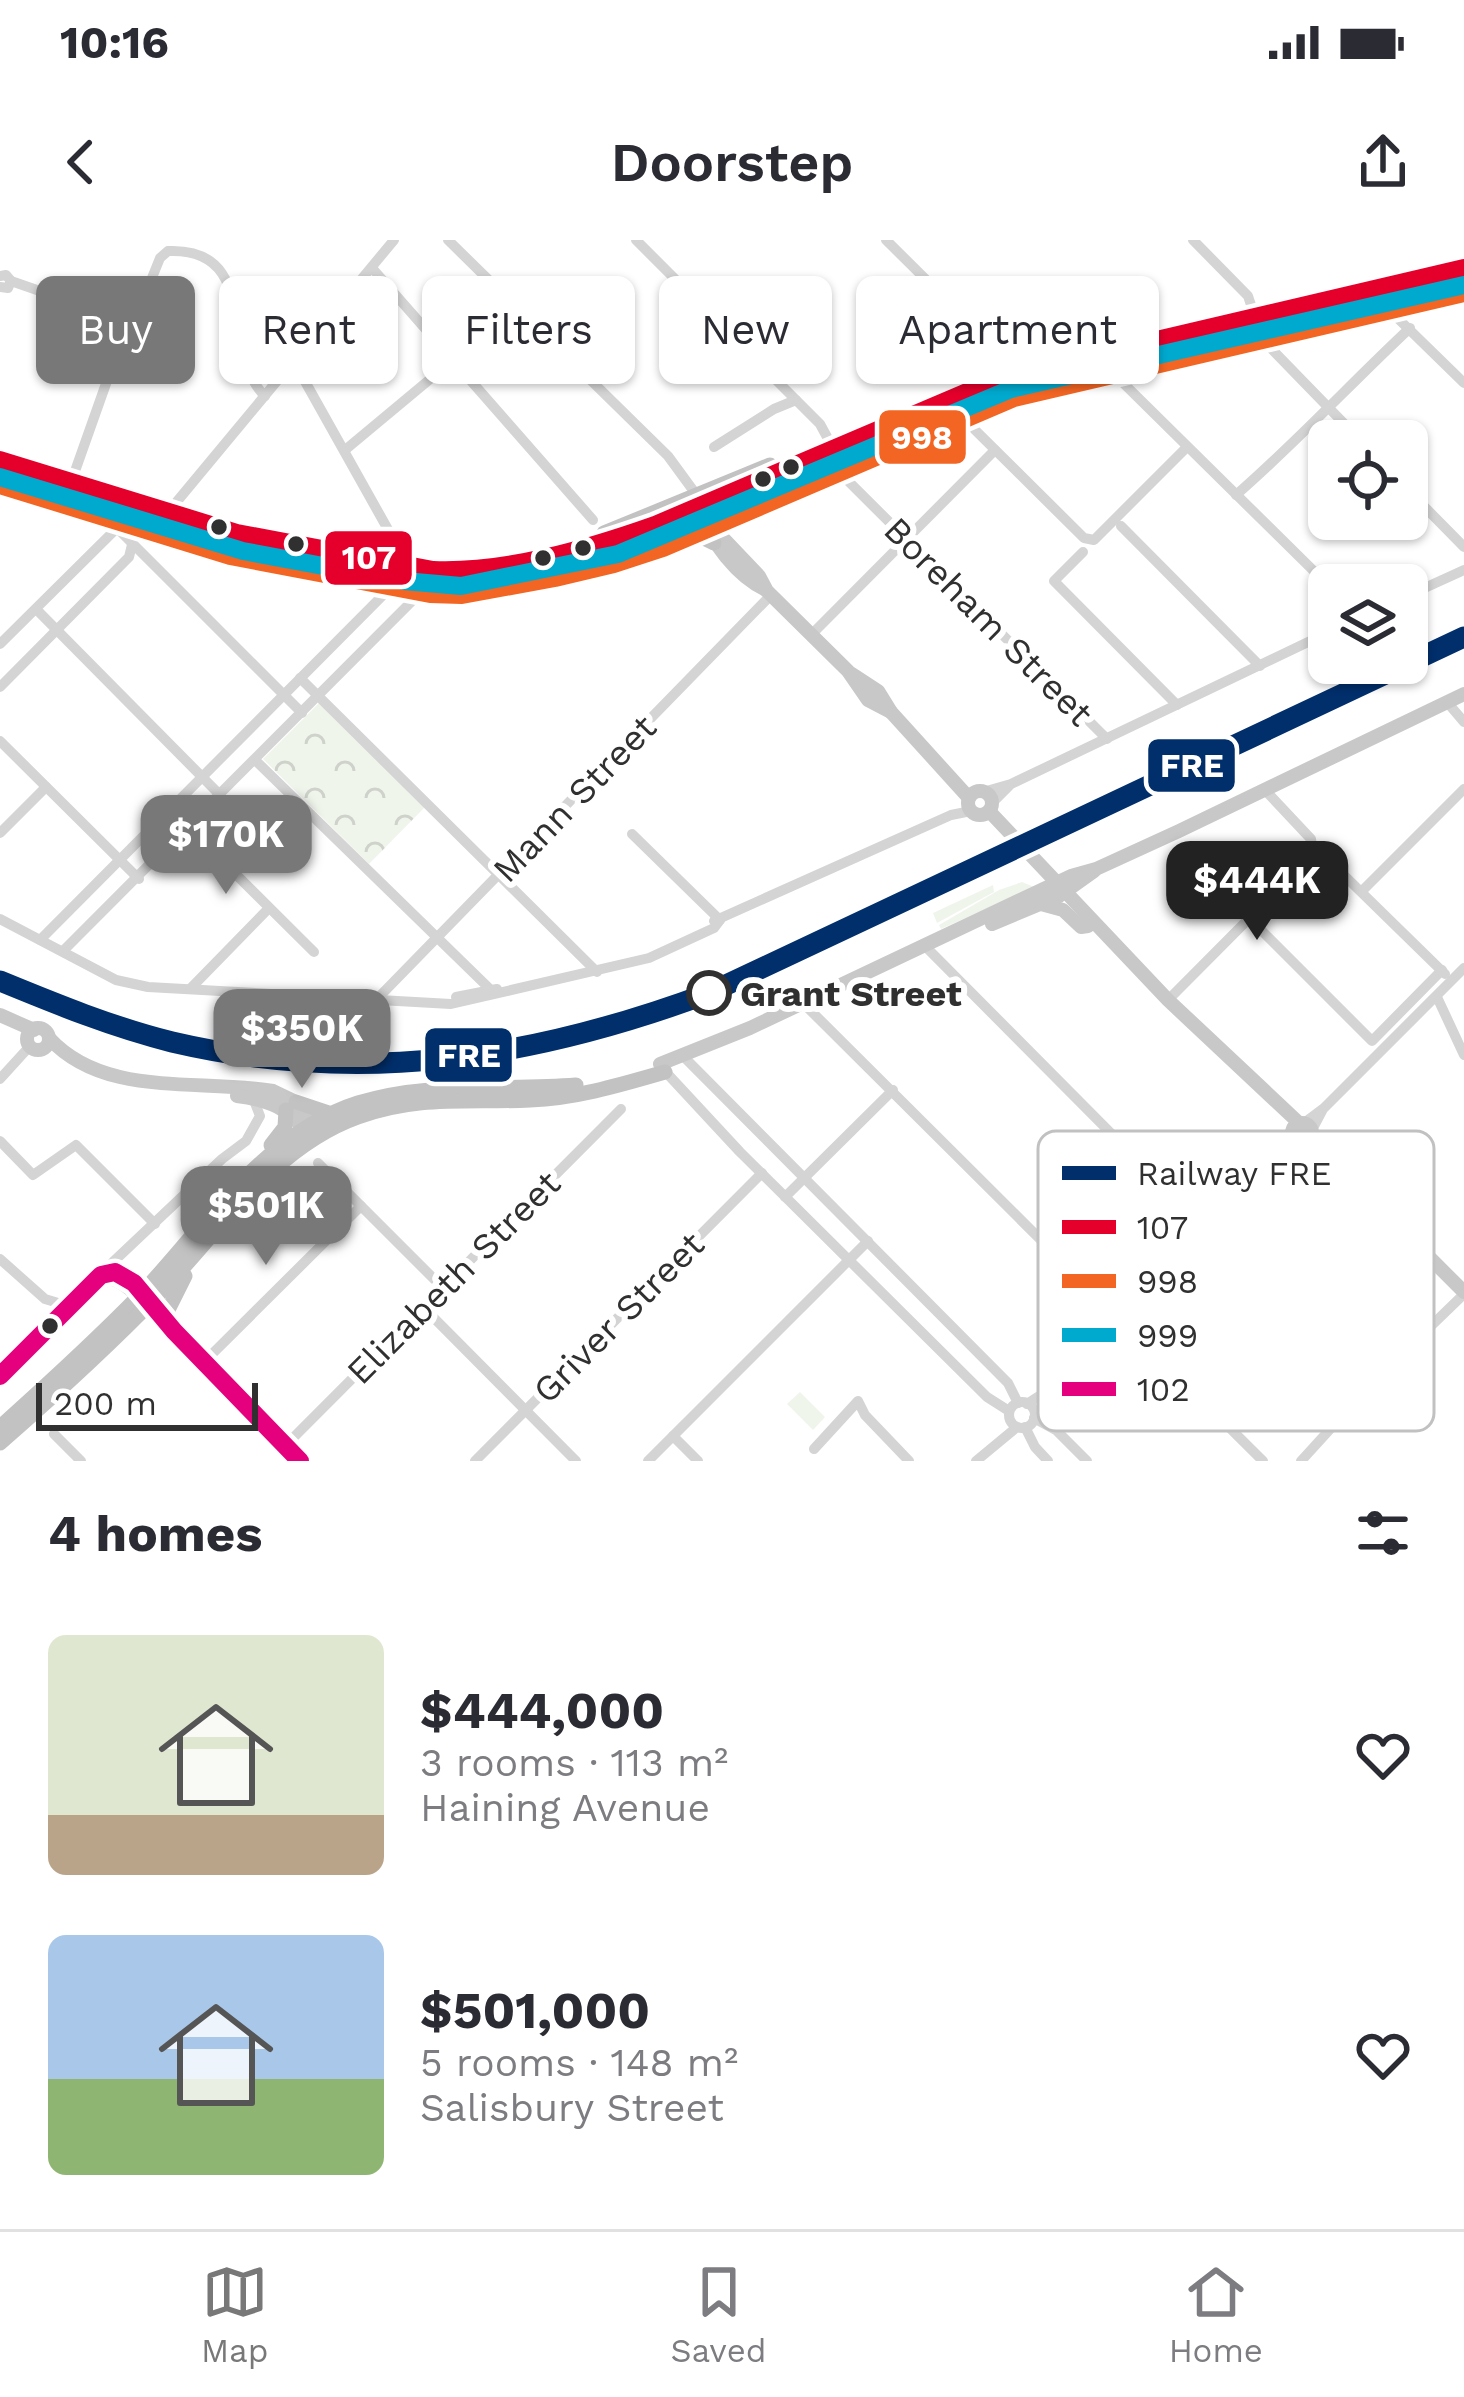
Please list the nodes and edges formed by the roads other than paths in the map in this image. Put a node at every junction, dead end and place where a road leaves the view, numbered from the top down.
1 (636, 240) edge
2 (886, 240) edge
3 (1193, 240) edge
4 (448, 241) edge
5 (395, 244) edge
6 (1459, 265) edge
7 (372, 268) junction
8 (153, 276) edge
9 (365, 276) edge
10 (922, 276) edge
11 (2, 285) edge
12 (1373, 285) junction
13 (1464, 287) edge
14 (36, 295) edge
15 (1255, 320) junction
16 (422, 325) edge
17 (1410, 328) junction
18 (1159, 337) edge
19 (1464, 383) edge
20 (107, 384) edge
21 (274, 384) edge
22 (307, 384) edge
23 (424, 384) edge
24 (474, 384) edge
25 (975, 384) edge
26 (1124, 384) edge
27 (782, 386) junction
28 (265, 396) junction
29 (796, 400) junction
30 (1327, 406) junction
31 (774, 409) junction
32 (1341, 420) edge
33 (968, 422) dead end
34 (714, 447) dead end
35 (1187, 447) junction
36 (345, 450) junction
37 (827, 450) junction
38 (995, 450) junction
39 (0, 455) edge
40 (74, 474) junction
41 (1236, 495) junction
42 (137, 499) junction
43 (696, 503) junction
44 (174, 505) junction
45 (1428, 510) edge
46 (593, 520) dead end
47 (668, 520) junction
48 (1121, 526) dead end
49 (117, 528) junction
50 (906, 536) junction
51 (395, 542) dead end
52 (714, 543) junction
53 (134, 545) junction
54 (1083, 545) junction
55 (1464, 547) edge
56 (407, 561) junction
57 (1308, 565) edge
58 (433, 566) junction
59 (1464, 569) edge
60 (1428, 586) edge
61 (769, 593) junction
62 (36, 609) junction
63 (358, 619) junction
64 (56, 630) junction
65 (812, 635) junction
66 (377, 638) junction
67 (1308, 642) edge
68 (0, 644) edge
69 (1260, 666) junction
70 (300, 678) junction
71 (0, 687) edge
72 (1464, 694) edge
73 (284, 695) junction
74 (319, 697) junction
75 (1448, 702) junction
76 (1177, 706) junction
77 (302, 713) junction
78 (1464, 722) edge
79 (1106, 740) junction
80 (0, 741) edge
81 (256, 760) junction
82 (202, 777) junction
83 (46, 787) junction
84 (1264, 789) junction
85 (1464, 789) edge
86 (220, 796) junction
87 (979, 803) junction
88 (170, 809) junction
89 (190, 827) junction
90 (0, 833) edge
91 (632, 834) dead end
92 (1314, 850) junction
93 (120, 860) junction
94 (1212, 871) dead end
95 (497, 873) junction
96 (139, 879) junction
97 (1059, 889) junction
98 (1276, 890) junction
99 (1363, 890) junction
100 (1039, 904) junction
101 (269, 908) junction
102 (1249, 918) junction
103 (0, 919) edge
104 (720, 920) junction
105 (1088, 926) junction
106 (1104, 936) junction
107 (439, 937) junction
108 (40, 940) junction
109 (926, 948) junction
110 (63, 951) junction
111 (314, 952) dead end
112 (1464, 968) edge
113 (594, 969) junction
114 (1447, 975) junction
115 (190, 989) junction
116 (494, 993) junction
117 (1437, 997) junction
118 (376, 1000) junction
119 (1168, 1000) junction
120 (808, 1003) junction
121 (0, 1019) edge
122 (36, 1042) junction
123 (1464, 1055) edge
124 (685, 1059) junction
125 (662, 1068) junction
126 (0, 1079) edge
127 (893, 1090) junction
128 (243, 1094) junction
129 (291, 1106) junction
130 (621, 1109) dead end
131 (332, 1114) junction
132 (1113, 1131) edge
133 (1300, 1131) edge
134 (1304, 1131) edge
135 (312, 1132) junction
136 (0, 1141) edge
137 (318, 1163) dead end
138 (762, 1173) junction
139 (806, 1178) junction
140 (245, 1181) junction
141 (785, 1197) junction
142 (361, 1206) junction
143 (154, 1224) junction
144 (1038, 1236) edge
145 (868, 1241) junction
146 (134, 1245) junction
147 (194, 1257) junction
148 (0, 1259) edge
149 (849, 1260) junction
150 (1434, 1262) edge
151 (121, 1274) junction
152 (104, 1278) junction
153 (443, 1288) junction
154 (1464, 1293) edge
155 (144, 1300) junction
156 (68, 1306) junction
157 (423, 1307) junction
158 (60, 1318) junction
159 (1434, 1322) edge
160 (170, 1323) junction
161 (204, 1362) junction
162 (0, 1376) edge
163 (1038, 1399) edge
164 (525, 1410) junction
165 (1022, 1415) junction
166 (1038, 1422) edge
167 (0, 1427) edge
168 (1057, 1431) edge
169 (1233, 1431) edge
170 (1328, 1431) edge
171 (54, 1434) dead end
172 (673, 1436) junction
173 (0, 1443) edge
174 (285, 1446) junction
175 (814, 1449) dead end
176 (297, 1460) edge
177 (81, 1461) edge
178 (476, 1461) edge
179 (576, 1461) edge
180 (648, 1461) edge
181 (698, 1461) edge
182 (909, 1461) edge
183 (976, 1461) edge
184 (1048, 1461) edge
185 (1088, 1461) edge
186 (1263, 1461) edge
187 (1301, 1461) edge

1 - 27 street, Boreham Street
2 - 10 street
3 - 15 street
4 - 43 street
5 - 7 street
6 - 12 highway
6 - 13 street
7 - 9 street
7 - 16 street
8 - 28 street
11 - 14 street
12 - 15 highway
12 - 17 street
15 - 18 highway
15 - 30 street
17 - 19 street
17 - 30 street
20 - 40 street
21 - 28 street
22 - 36 street
23 - 36 street
24 - 46 street
25 - 37 highway
26 - 35 street
27 - 29 street, Boreham Street
27 - 31 street
28 - 44 street
29 - 31 street
29 - 37 street, Boreham Street
30 - 32 street
30 - 41 street
31 - 34 street
33 - 38 street
35 - 41 street
35 - 54 street
36 - 51 street
37 - 43 highway
37 - 50 street, Boreham Street
38 - 50 street
38 - 54 street
39 - 40 highway
39 - 42 highway
40 - 42 highway
41 - 57 street
42 - 44 highway
42 - 49 street
42 - 53 street
42 - 56 highway
43 - 47 highway
43 - 52 main road
43 - 58 highway
43 - 61 main road
44 - 56 highway
45 - 55 street
47 - 52 highway
47 - 58 highway
48 - 69 street
49 - 53 street
49 - 62 street
50 - 65 street
50 - 79 street, Boreham Street
52 - 61 main road
53 - 64 street
53 - 73 street
54 - 76 street
56 - 58 highway
56 - 63 street
58 - 66 street
59 - 60 street
61 - 65 main road
61 - 95 street, Mann Street
62 - 64 street
62 - 68 street
63 - 66 street
63 - 70 street
64 - 71 street
64 - 82 street
65 - 87 main road
66 - 74 street
67 - 69 street
69 - 76 street
70 - 73 street
70 - 74 street
72 - 75 main road
73 - 77 street
73 - 82 street
74 - 77 street
74 - 95 street
75 - 78 street
75 - 84 main road
76 - 79 street
77 - 81 street
79 - 87 street
80 - 83 street
81 - 86 street
81 - 107 street
82 - 86 street
82 - 88 street
83 - 90 street
83 - 93 street
84 - 92 street
84 - 97 main road
85 - 99 street
86 - 89 street
87 - 97 main road
87 - 104 street
88 - 89 street
88 - 93 street
89 - 96 street
89 - 101 street
91 - 104 street
92 - 98 street
92 - 99 street
93 - 96 street
93 - 108 street
94 - 98 street
95 - 107 street, Mann Street
95 - 113 street
96 - 110 street
97 - 100 main road
97 - 105 main road
97 - 106 main road
97 - 109 main road
98 - 102 street
99 - 114 street
100 - 105 main road
100 - 109 main road
101 - 111 street
101 - 115 street
102 - 114 street
102 - 119 street
103 - 108 street
104 - 113 street
105 - 106 main road
106 - 119 main road
107 - 116 street
107 - 118 street, Mann Street
108 - 110 street
109 - 120 main road
109 - 132 street
110 - 115 street
112 - 114 street
113 - 116 street
114 - 117 street
115 - 118 street
116 - 118 street
117 - 123 street
117 - 134 street
119 - 133 main road
120 - 124 main road
120 - 127 street
121 - 122 main road
122 - 126 street
122 - 128 main road
124 - 125 main road
124 - 139 street
125 - 131 highway
125 - 135 highway
125 - 138 street
127 - 139 street
127 - 144 street
128 - 129 main road
128 - 143 street
129 - 131 highway
129 - 135 main road
129 - 140 highway
130 - 153 street, Elizabeth Street
131 - 135 highway
135 - 140 highway
135 - 147 highway
136 - 143 street
137 - 142 street
138 - 141 street
138 - 164 street, Griver Street
139 - 141 street
139 - 145 street
140 - 155 highway
141 - 149 street
142 - 153 street
142 - 161 street
143 - 146 street
145 - 149 street
145 - 165 street
146 - 151 street
146 - 152 street
147 - 155 highway
147 - 160 highway
148 - 156 street
149 - 165 street
149 - 172 street
150 - 154 main road
151 - 152 street
151 - 155 street
152 - 155 street
152 - 156 street
152 - 158 street
153 - 157 street, Elizabeth Street
154 - 159 street
155 - 160 street
155 - 167 highway
155 - 173 highway
156 - 158 street
157 - 164 street
157 - 174 street, Elizabeth Street
158 - 162 street
160 - 161 street
161 - 174 street
163 - 165 street
164 - 178 street, Griver Street
164 - 179 street
165 - 166 street
165 - 183 street
165 - 184 street
168 - 185 street
169 - 186 street
170 - 187 street
171 - 177 street
172 - 180 street
172 - 181 street
174 - 176 street
175 - 182 street

